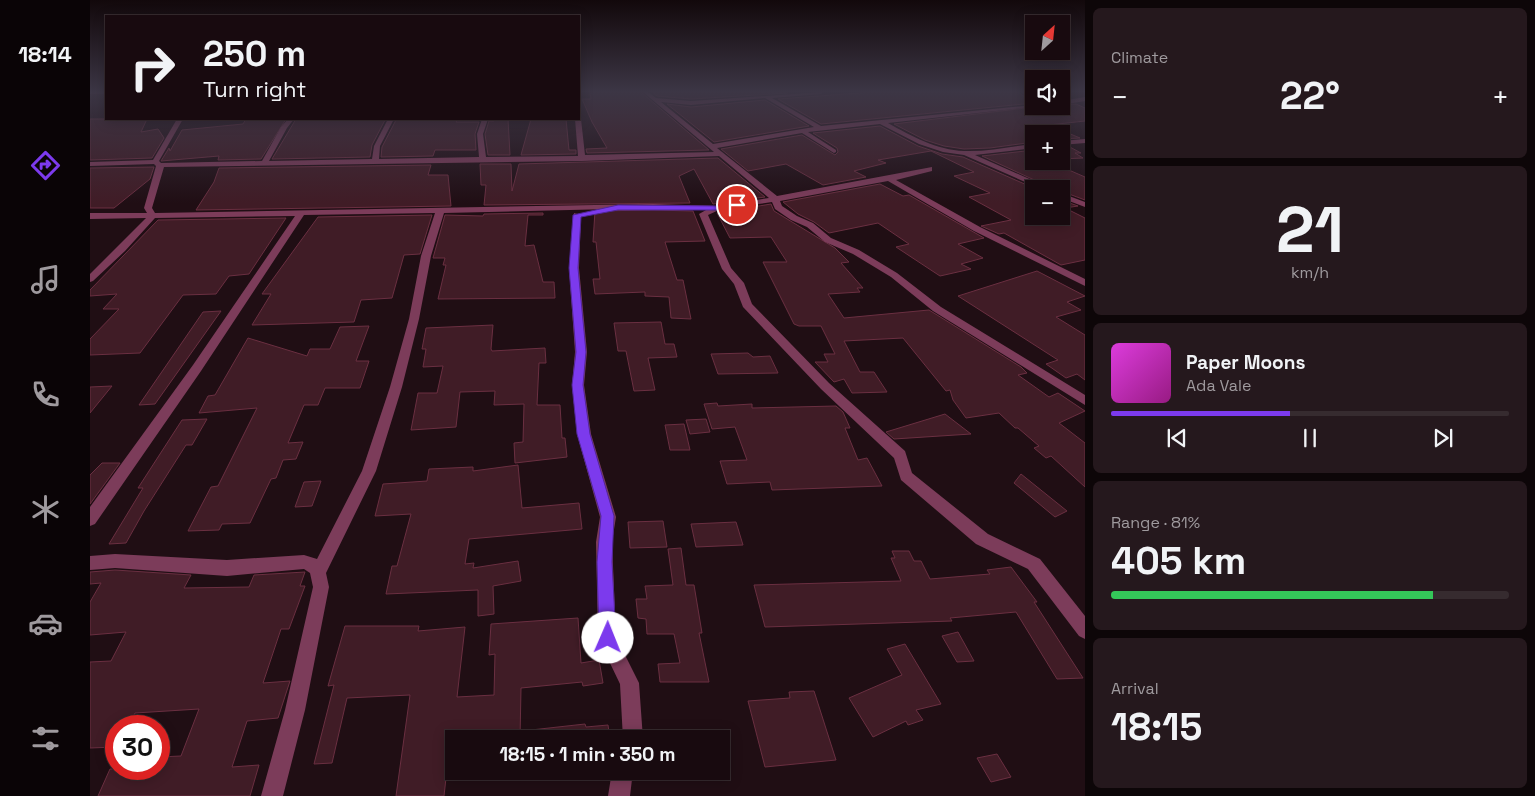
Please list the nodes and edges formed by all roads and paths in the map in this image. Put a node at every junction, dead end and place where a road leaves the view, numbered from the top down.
1 (175, 129) edge
2 (283, 129) edge
3 (386, 129) edge
4 (482, 129) edge
5 (579, 129) edge
6 (689, 129) edge
7 (815, 129) edge
8 (898, 129) edge
9 (804, 132) junction
10 (1085, 141) edge
11 (1070, 142) edge
12 (1070, 146) edge
13 (710, 147) junction
14 (1025, 147) edge
15 (1077, 148) dead end
16 (834, 151) dead end
17 (965, 153) junction
18 (719, 154) junction
19 (582, 159) junction
20 (375, 160) junction
21 (483, 160) junction
22 (157, 163) junction
23 (264, 163) junction
24 (90, 164) edge
25 (929, 169) dead end
26 (889, 178) junction
27 (1027, 180) edge
28 (775, 199) junction
29 (1070, 199) edge
30 (1085, 206) edge
31 (718, 208) junction
32 (440, 211) junction
33 (573, 211) junction
34 (301, 213) junction
35 (153, 215) junction
36 (90, 216) edge
37 (90, 279) edge
38 (1085, 283) edge
39 (1085, 401) edge
40 (90, 519) edge
41 (90, 563) edge
42 (319, 571) junction
43 (1085, 630) edge
44 (632, 730) edge
45 (621, 780) edge
46 (272, 796) edge
47 (618, 796) edge

1 - 22 street
2 - 23 street
3 - 20 street
4 - 21 street
5 - 19 street
6 - 13 street
7 - 9 street
8 - 17 street
9 - 13 street
9 - 16 street
10 - 11 street
12 - 15 street
13 - 18 street
14 - 17 street
17 - 27 street
18 - 19 street
18 - 28 street
19 - 21 street
20 - 21 street
20 - 23 street
22 - 23 street
22 - 24 street
22 - 35 street
25 - 26 street
26 - 28 street
26 - 38 street
28 - 31 street
28 - 39 street
29 - 30 street
31 - 33 street
31 - 43 street
32 - 33 street
32 - 34 street
32 - 42 street
33 - 44 street
34 - 35 street
34 - 40 street
35 - 36 street
35 - 37 street
41 - 42 street
42 - 46 street
45 - 47 street

